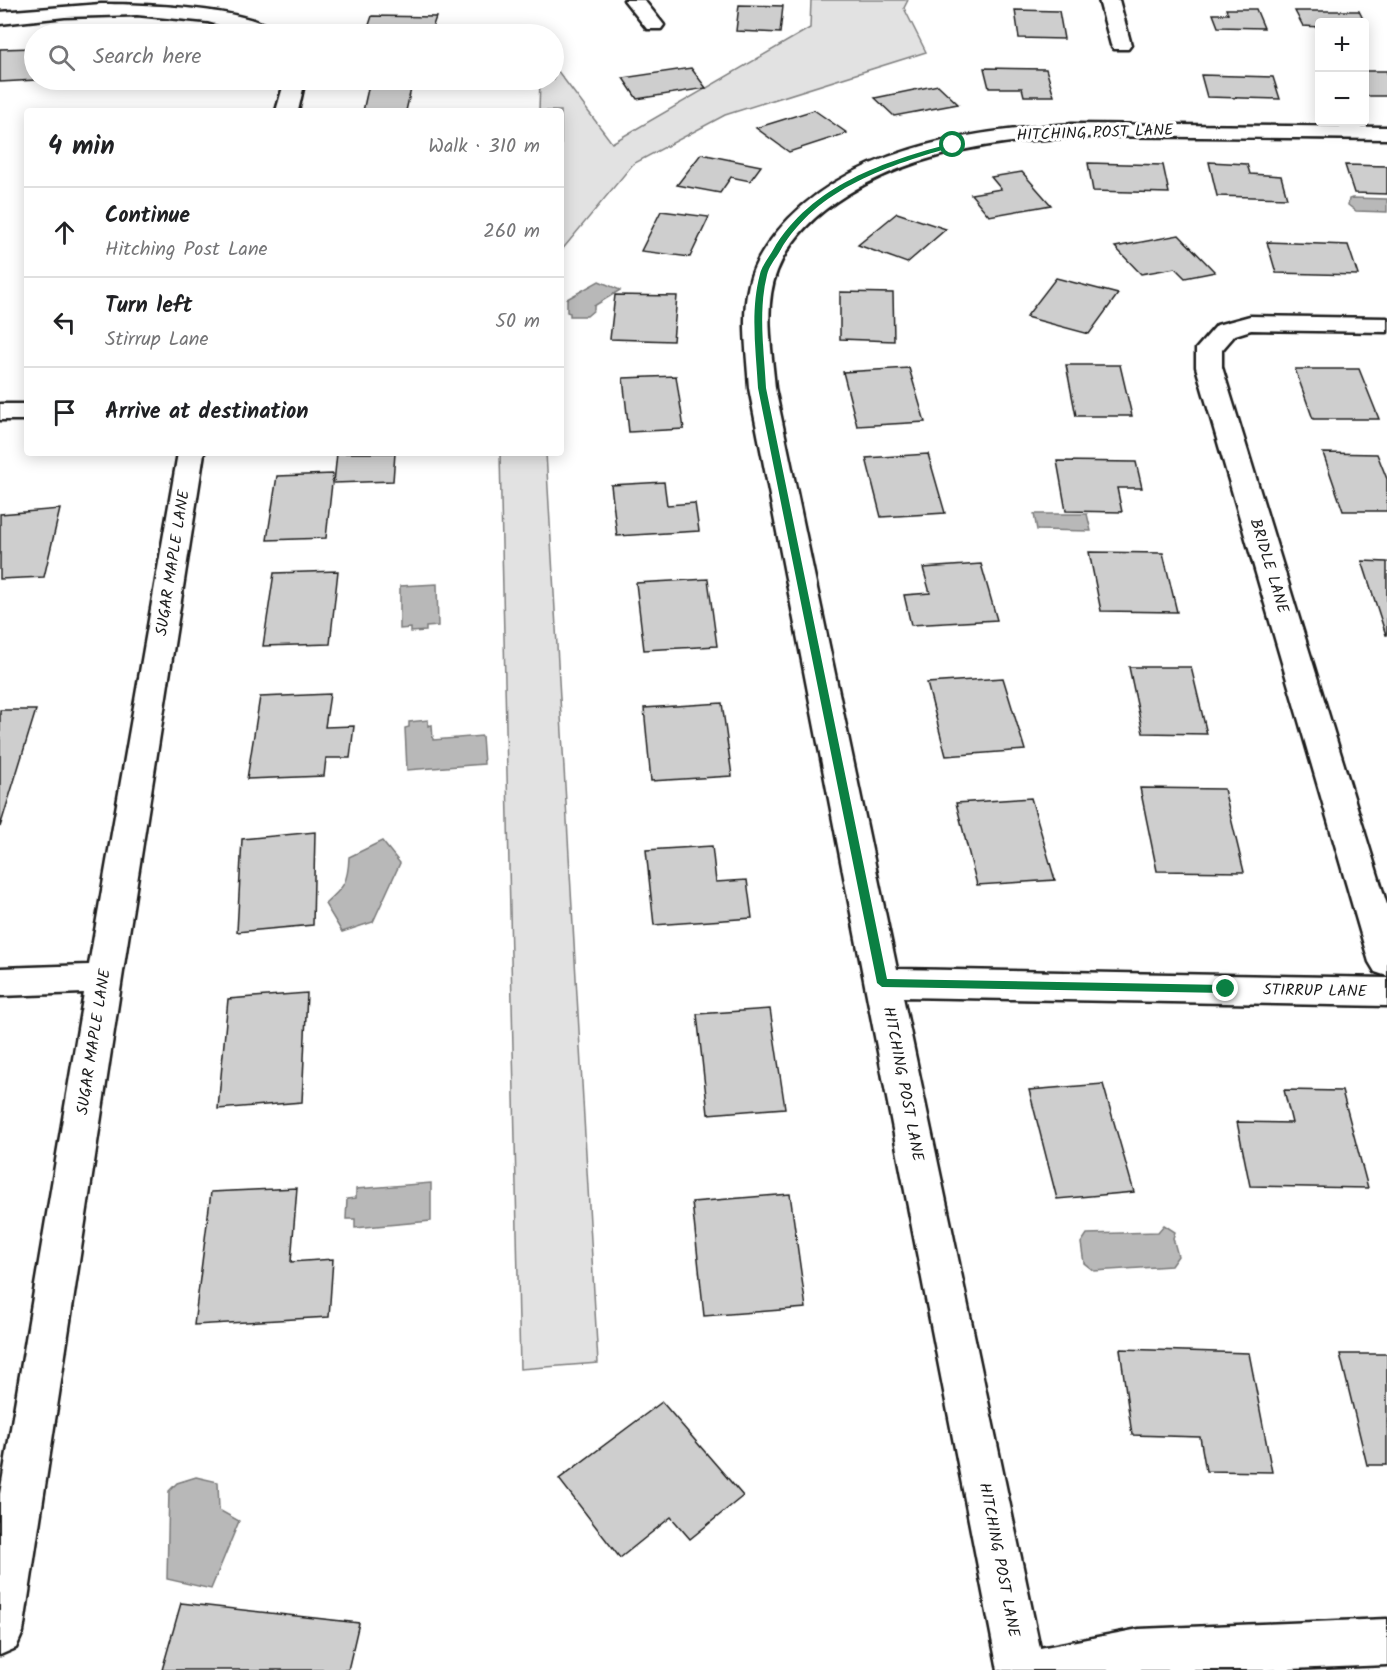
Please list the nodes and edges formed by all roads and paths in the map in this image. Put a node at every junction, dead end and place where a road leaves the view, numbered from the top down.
1 (634, 0) edge
2 (1109, 0) edge
3 (0, 18) edge
4 (246, 24) edge
5 (654, 26) dead end
6 (1121, 45) dead end
7 (292, 90) edge
8 (288, 108) edge
9 (1387, 133) edge
10 (1387, 325) edge
11 (0, 412) edge
12 (24, 412) edge
13 (191, 456) edge
14 (1387, 962) edge
15 (104, 978) junction
16 (0, 982) edge
17 (882, 983) junction
18 (1387, 992) edge
19 (0, 1632) edge
20 (1387, 1642) edge
21 (1021, 1670) edge
22 (1044, 1670) edge

1 - 5 street
2 - 6 street
3 - 4 street
7 - 8 street
9 - 17 street, HITCHING POST LANE
10 - 14 street, BRIDLE LANE
11 - 12 street
13 - 15 street, SUGAR MAPLE LANE
15 - 16 street
15 - 19 street, SUGAR MAPLE LANE
17 - 18 street, STIRRUP LANE
17 - 21 street, HITCHING POST LANE
20 - 22 street

